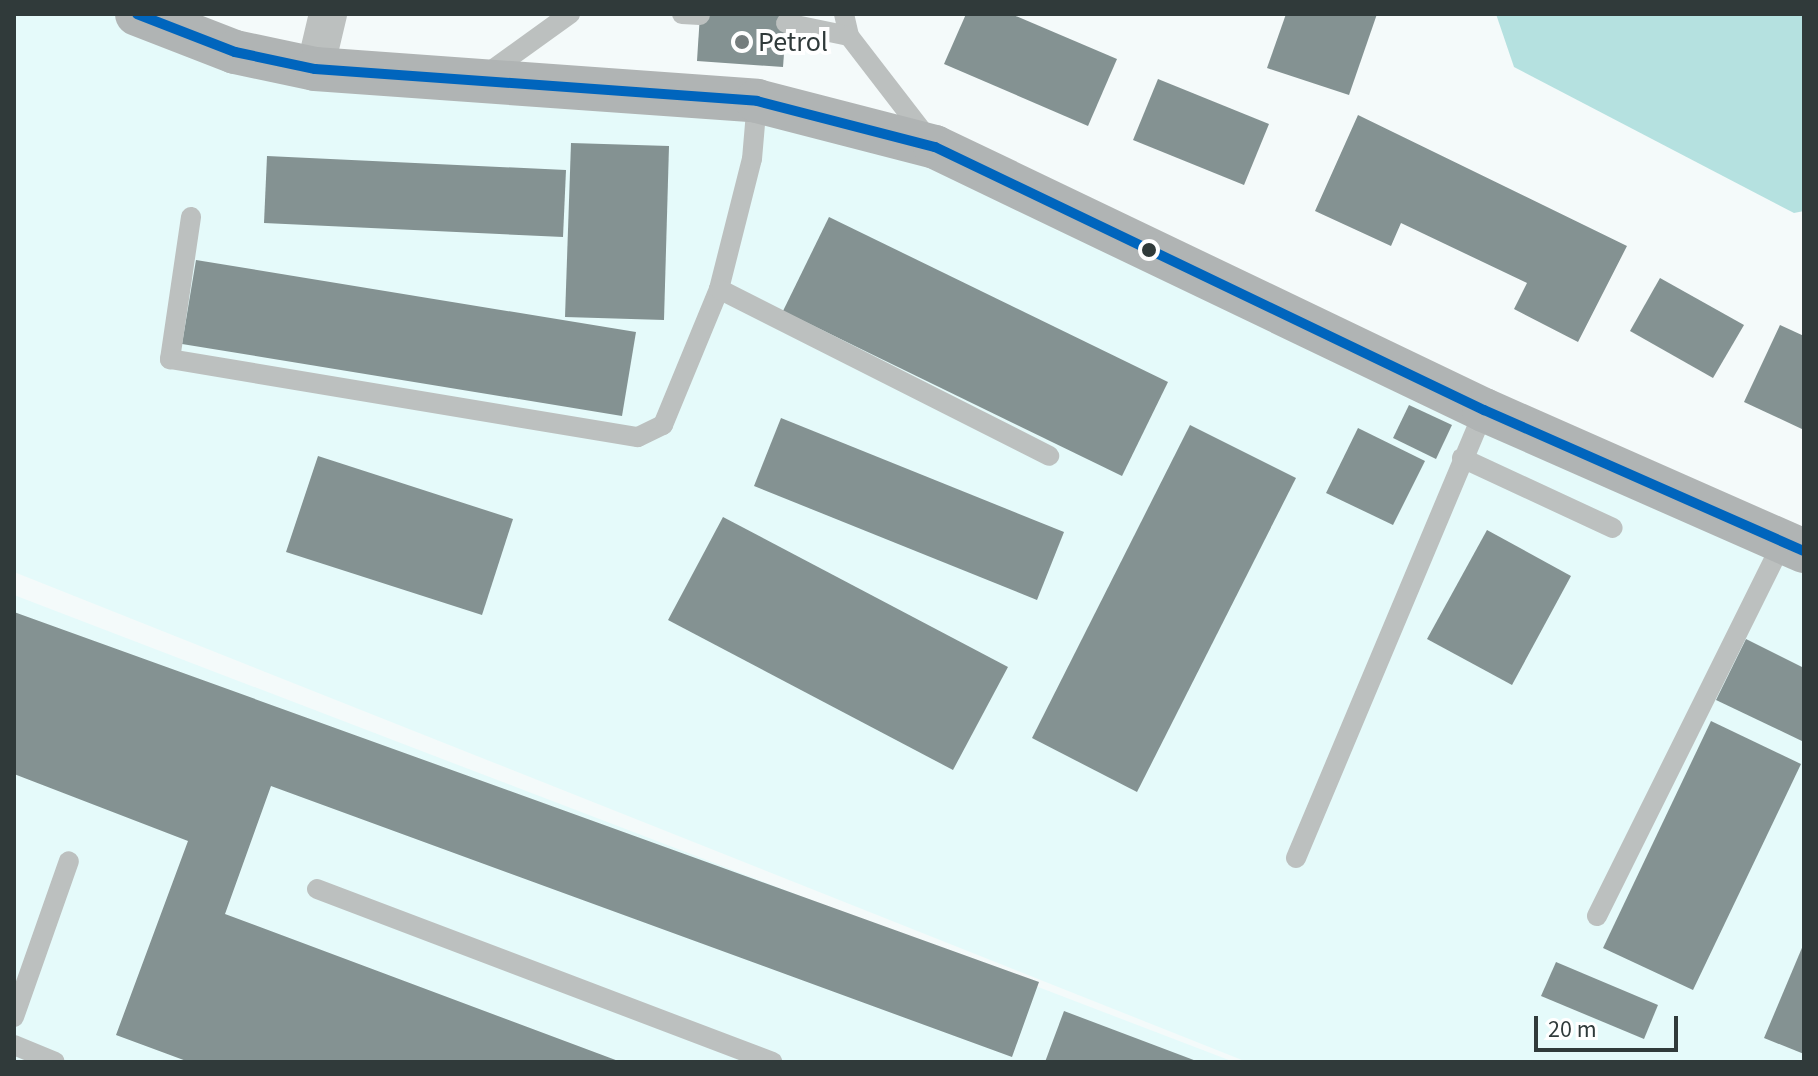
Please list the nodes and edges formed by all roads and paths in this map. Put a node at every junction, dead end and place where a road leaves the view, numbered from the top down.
1 (137, 14) edge
2 (328, 14) edge
3 (570, 14) edge
4 (844, 14) edge
5 (786, 23) dead end
6 (849, 36) junction
7 (315, 69) junction
8 (481, 78) junction
9 (757, 101) junction
10 (935, 147) junction
11 (191, 217) dead end
12 (719, 289) junction
13 (1484, 410) junction
14 (1049, 456) dead end
15 (1462, 458) junction
16 (1613, 528) dead end
17 (1793, 547) edge
18 (1296, 858) dead end
19 (69, 861) dead end
20 (317, 889) dead end
21 (1597, 916) dead end
22 (14, 1017) edge
23 (14, 1045) edge
24 (55, 1062) edge
25 (772, 1062) edge

1 - 7 main road
2 - 7 street
3 - 8 lane
4 - 6 lane
5 - 6 lane
6 - 10 lane
7 - 8 main road
8 - 9 main road
9 - 10 main road
9 - 12 lane
10 - 13 main road
11 - 12 lane
12 - 14 lane
13 - 15 lane
13 - 17 main road
15 - 16 lane
15 - 18 lane
17 - 21 lane
19 - 22 lane
20 - 25 lane
23 - 24 lane

